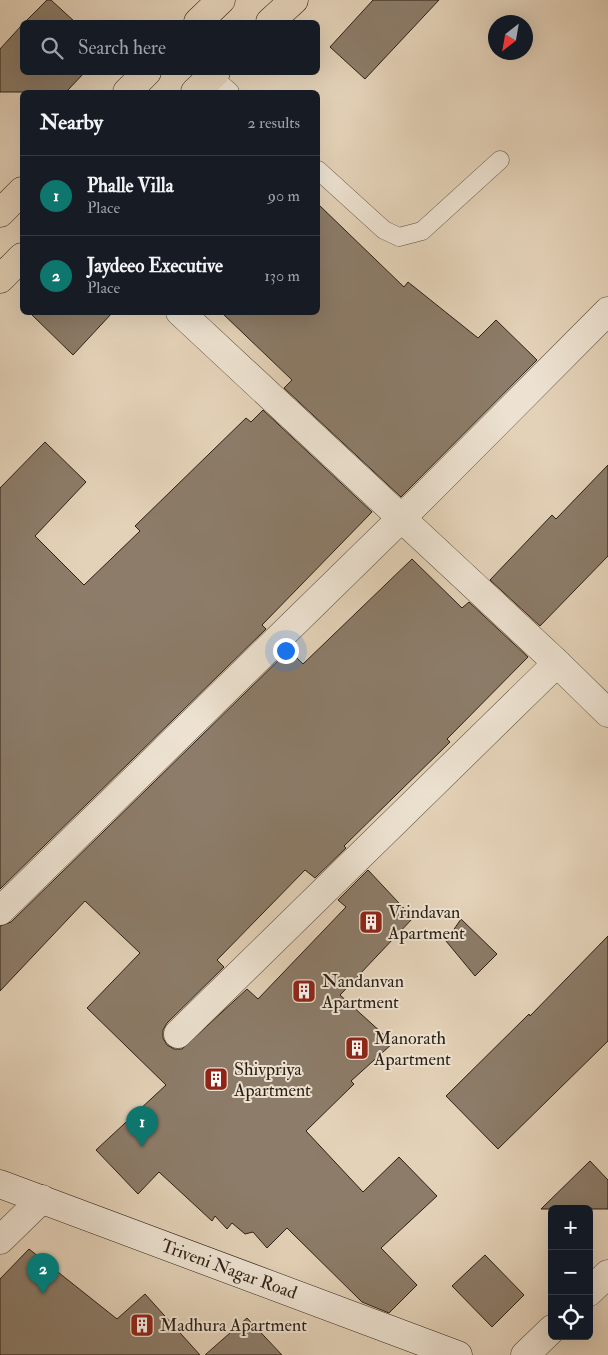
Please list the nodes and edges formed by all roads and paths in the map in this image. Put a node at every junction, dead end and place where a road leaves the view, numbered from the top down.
1 (222, 0) edge
2 (294, 0) edge
3 (200, 20) edge
4 (272, 20) edge
5 (144, 75) edge
6 (129, 90) edge
7 (500, 160) dead end
8 (320, 172) edge
9 (20, 193) edge
10 (0, 213) edge
11 (20, 259) edge
12 (0, 279) edge
13 (608, 311) edge
14 (183, 315) edge
15 (400, 517) junction
16 (557, 663) junction
17 (608, 713) edge
18 (0, 911) edge
19 (178, 1034) dead end
20 (0, 1184) edge
21 (42, 1199) junction
22 (0, 1240) edge
23 (608, 1274) edge
24 (593, 1288) edge
25 (548, 1333) edge
26 (458, 1355) edge
27 (525, 1355) edge

1 - 3 main road
2 - 4 main road
5 - 6 main road
7 - 8 lane
9 - 10 main road
11 - 12 main road
13 - 15 street
14 - 15 street
15 - 16 street
15 - 18 street
16 - 17 street
16 - 19 street
20 - 21 street, Triveni Nagar Road
21 - 22 street
21 - 26 street, Triveni Nagar Road
23 - 24 street
25 - 27 street

